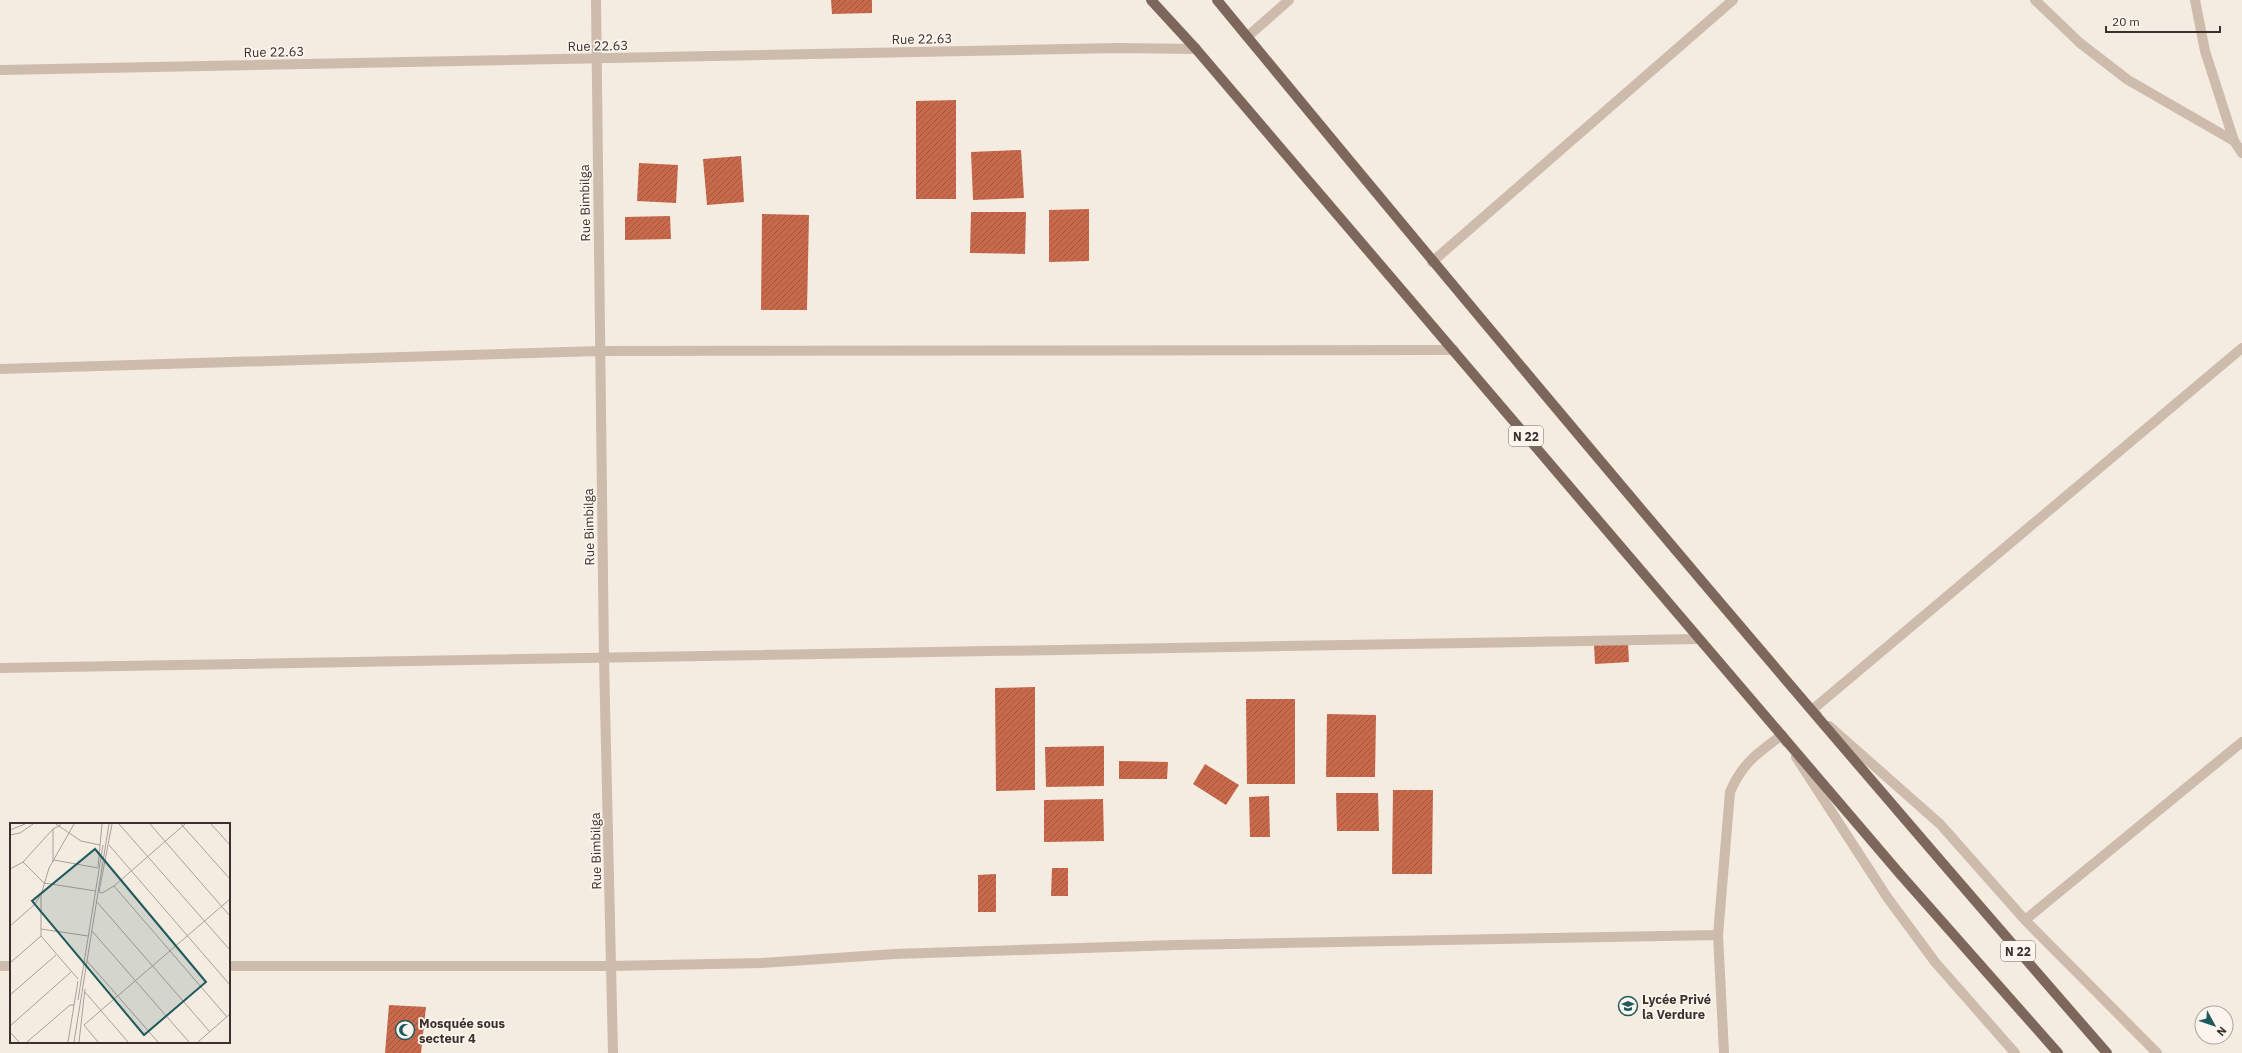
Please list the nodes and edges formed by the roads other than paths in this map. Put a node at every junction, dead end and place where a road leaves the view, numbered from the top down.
1 (596, 0) edge
2 (1151, 0) edge
3 (1217, 0) edge
4 (1289, 0) edge
5 (1733, 0) edge
6 (2035, 0) edge
7 (2195, 0) edge
8 (1247, 37) junction
9 (1196, 49) junction
10 (596, 59) junction
11 (0, 70) edge
12 (2234, 141) junction
13 (2242, 153) edge
14 (1432, 262) junction
15 (2242, 348) edge
16 (1454, 350) junction
17 (600, 351) junction
18 (0, 369) edge
19 (1698, 639) junction
20 (604, 658) junction
21 (0, 668) edge
22 (1812, 710) junction
23 (1782, 735) junction
24 (2242, 742) edge
25 (2025, 920) junction
26 (1718, 935) junction
27 (230, 966) edge
28 (611, 966) junction
29 (612, 1053) edge
30 (1724, 1053) edge
31 (2015, 1053) edge
32 (2058, 1053) edge
33 (2107, 1053) edge
34 (2157, 1053) edge

1 - 10 street, Rue Bimbilga
2 - 9 main road, N 22
3 - 8 main road, N 22
4 - 8 street
5 - 14 street
6 - 12 street
7 - 12 street
8 - 14 main road, N 22
9 - 10 street, Rue 22.63
9 - 16 main road, N 22
10 - 11 street, Rue 22.63
10 - 17 street, Rue Bimbilga
12 - 13 street
14 - 22 main road, N 22
15 - 22 street
16 - 17 street
16 - 19 main road, N 22
17 - 18 street
17 - 20 street, Rue Bimbilga
19 - 20 street
19 - 23 main road, N 22
20 - 21 street
20 - 28 street, Rue Bimbilga
22 - 25 street
22 - 33 main road, N 22
23 - 26 street
23 - 31 street
23 - 32 main road, N 22
24 - 25 street
25 - 34 street
26 - 28 street
26 - 30 street
27 - 28 street
28 - 29 street, Rue Bimbilga

